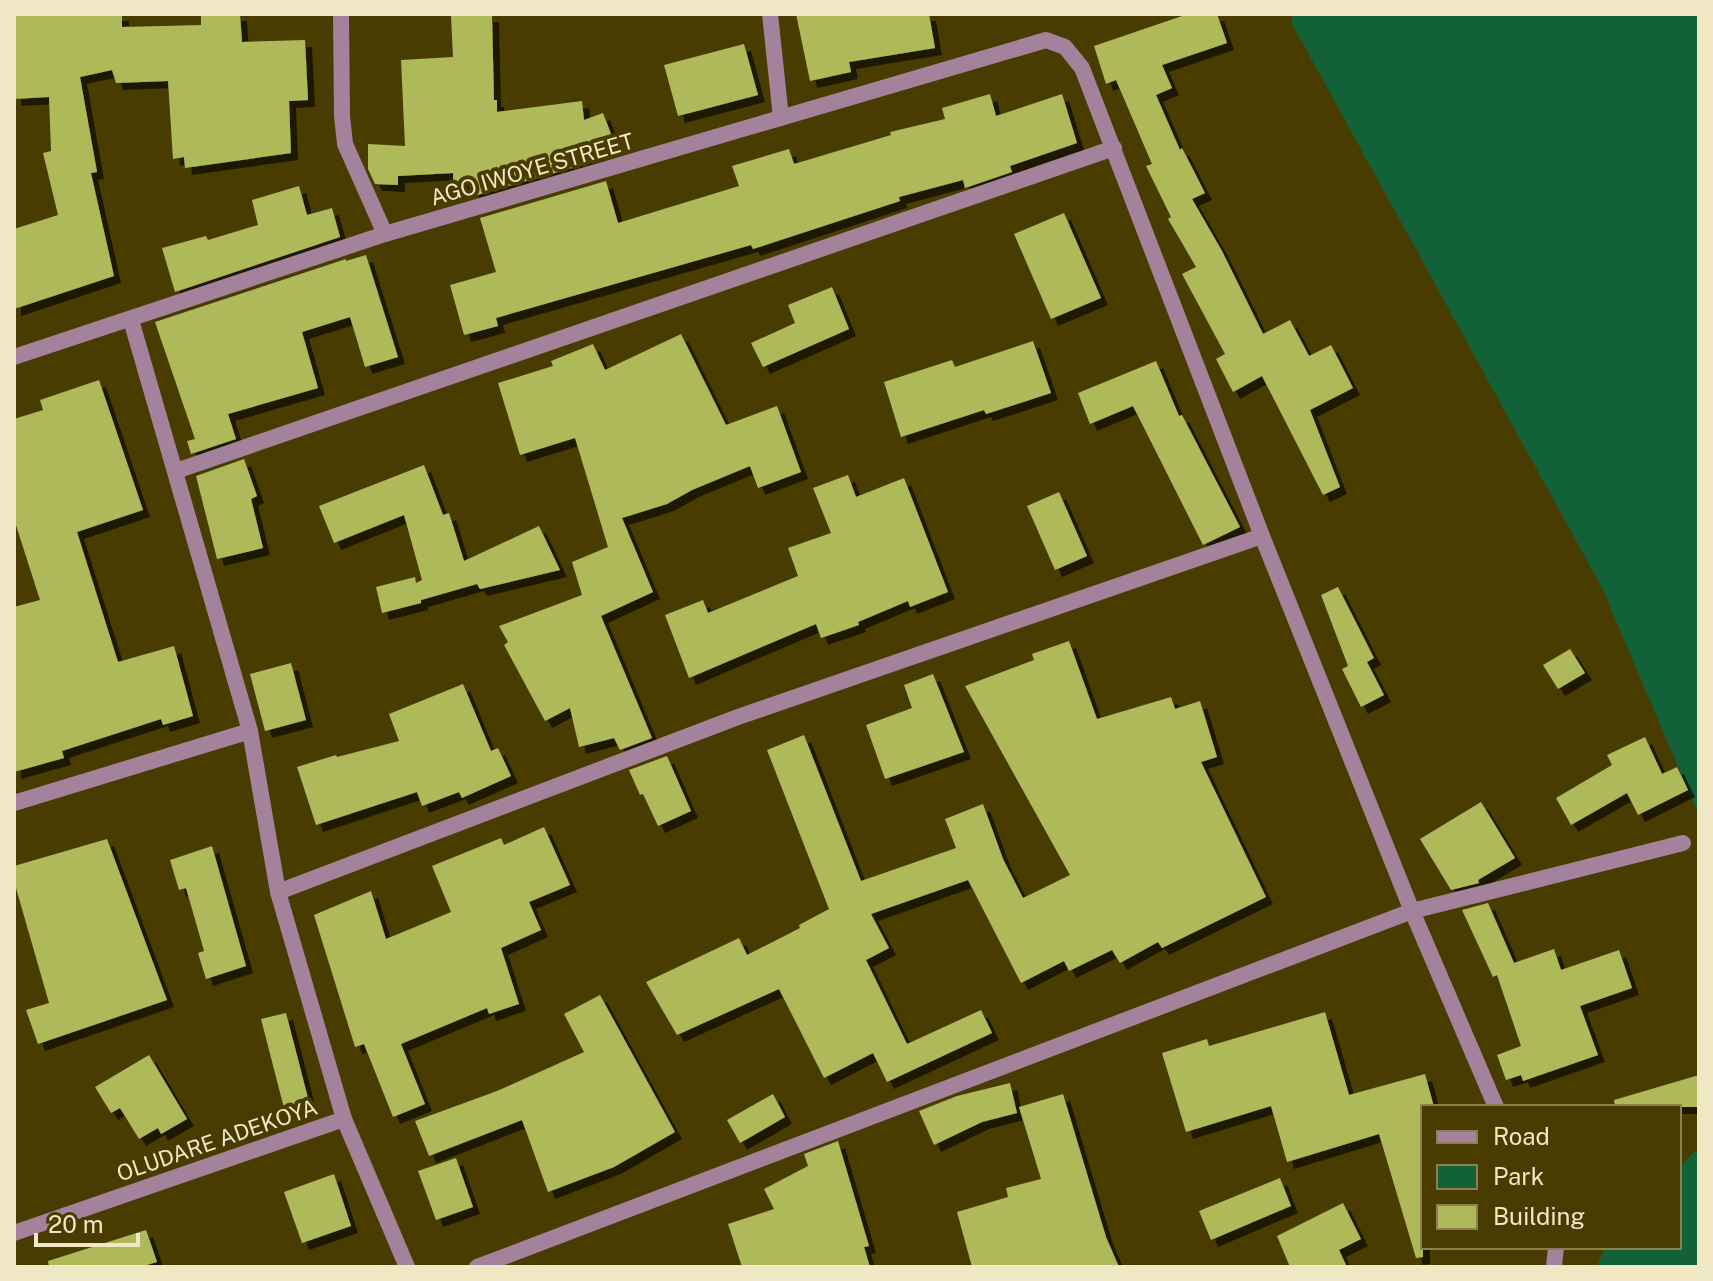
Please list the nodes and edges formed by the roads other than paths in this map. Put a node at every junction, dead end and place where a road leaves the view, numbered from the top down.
1 (341, 14) edge
2 (770, 14) edge
3 (781, 118) junction
4 (1114, 148) junction
5 (385, 234) junction
6 (131, 320) junction
7 (14, 357) edge
8 (176, 471) junction
9 (1262, 536) junction
10 (250, 731) junction
11 (14, 803) edge
12 (1683, 843) dead end
13 (278, 892) junction
14 (1412, 911) junction
15 (1495, 1105) edge
16 (344, 1119) junction
17 (14, 1233) edge
18 (407, 1267) edge
19 (477, 1267) edge

1 - 5 street
2 - 3 street
3 - 4 street, AGO IWOYE STREET
3 - 5 street, AGO IWOYE STREET
4 - 8 street
4 - 9 street
5 - 6 street, AGO IWOYE STREET
6 - 7 street, AGO IWOYE STREET
6 - 8 street
8 - 10 street
9 - 13 street
9 - 14 street
10 - 11 street
10 - 13 street
12 - 14 street
13 - 16 street
14 - 15 street
14 - 19 street
16 - 17 street, OLUDARE ADEKOYA
16 - 18 street

